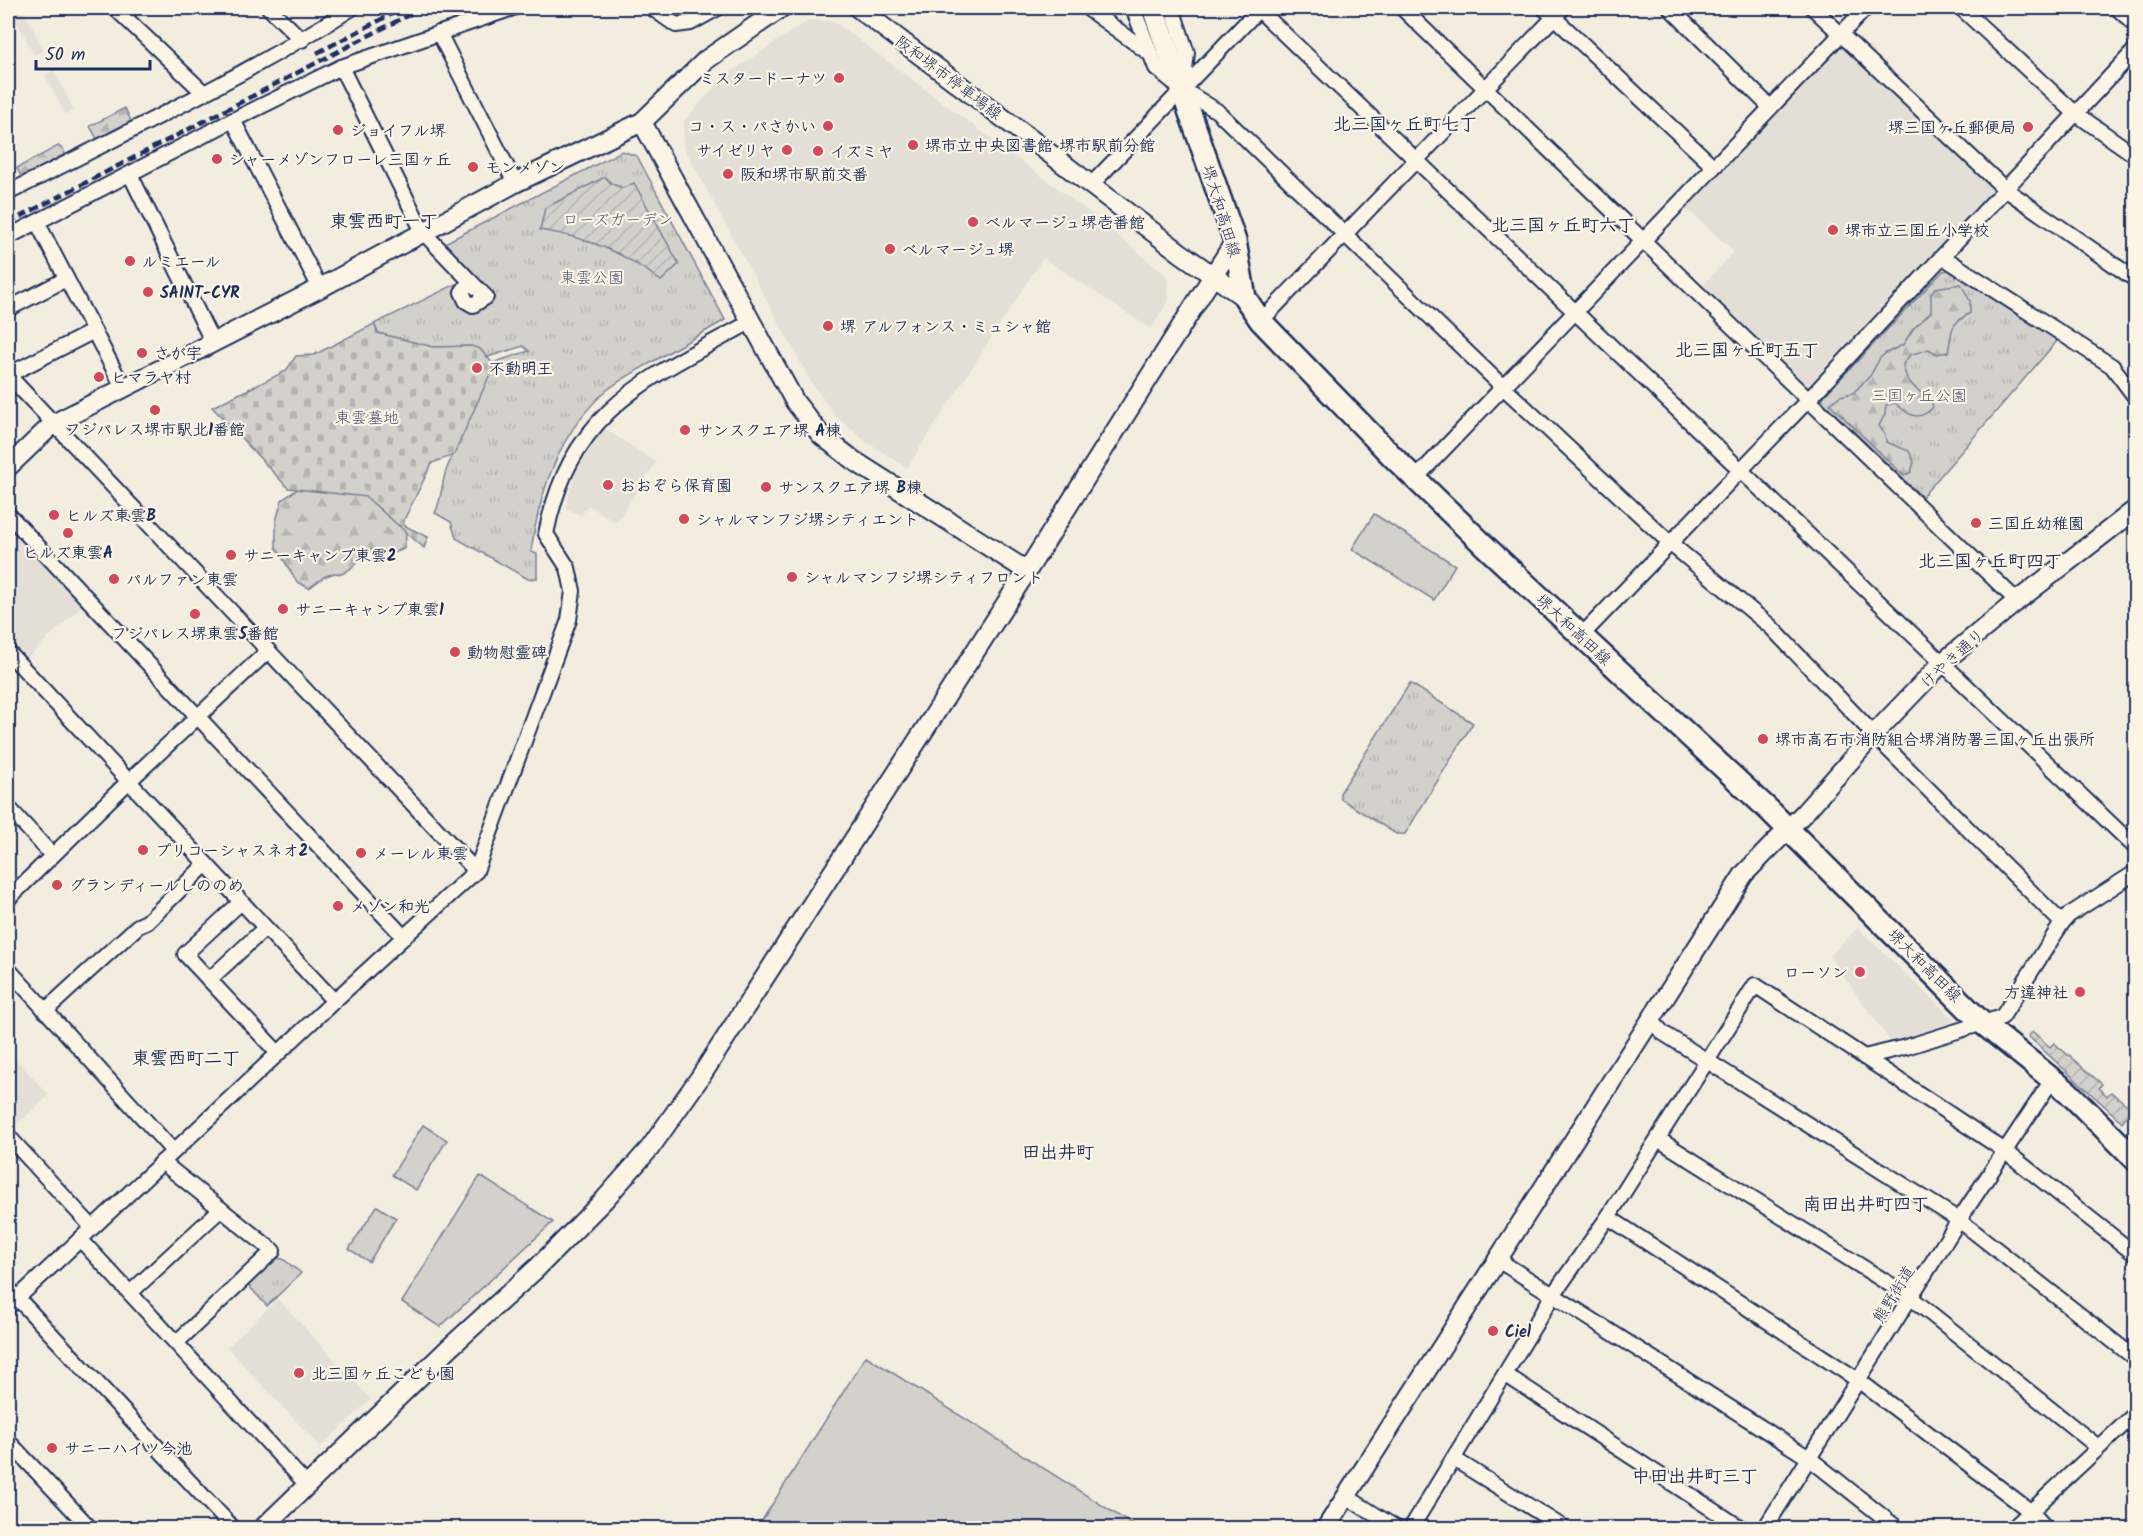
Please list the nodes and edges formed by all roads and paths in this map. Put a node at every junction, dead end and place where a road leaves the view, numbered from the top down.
1 (115, 8) edge
2 (269, 8) edge
3 (352, 8) edge
4 (513, 8) edge
5 (652, 8) edge
6 (718, 8) edge
7 (781, 8) edge
8 (858, 8) edge
9 (1087, 8) edge
10 (1133, 8) edge
11 (1153, 8) edge
12 (1172, 8) edge
13 (1258, 8) edge
14 (1402, 8) edge
15 (1670, 8) edge
16 (1813, 8) edge
17 (1866, 8) edge
18 (1961, 8) edge
19 (2116, 8) edge
20 (1554, 11) edge
21 (2136, 25) edge
22 (439, 33) junction
23 (1840, 34) junction
24 (302, 40) junction
25 (2136, 49) edge
26 (1149, 53) junction
27 (341, 67) junction
28 (1182, 89) junction
29 (1485, 89) junction
30 (204, 93) junction
31 (1770, 106) junction
32 (2075, 113) junction
33 (233, 120) junction
34 (642, 122) junction
35 (2136, 156) edge
36 (1416, 160) junction
37 (1713, 166) junction
38 (130, 174) junction
39 (515, 183) junction
40 (1091, 184) junction
41 (2005, 189) junction
42 (8, 193) edge
43 (37, 222) junction
44 (423, 232) junction
45 (1346, 234) junction
46 (8, 237) edge
47 (1642, 240) junction
48 (1235, 241) junction
49 (1943, 257) junction
50 (1213, 276) junction
51 (66, 279) junction
52 (2136, 280) edge
53 (470, 281) dead end
54 (320, 288) junction
55 (1245, 298) junction
56 (8, 309) edge
57 (1574, 311) junction
58 (752, 321) junction
59 (1262, 321) junction
60 (93, 331) junction
61 (213, 343) junction
62 (8, 375) edge
63 (2131, 383) edge
64 (1502, 386) junction
65 (124, 389) junction
66 (2136, 398) edge
67 (1809, 399) junction
68 (53, 424) junction
69 (8, 467) edge
70 (1741, 470) junction
71 (1416, 478) junction
72 (2136, 509) edge
73 (8, 514) edge
74 (1671, 544) junction
75 (1027, 571) junction
76 (2018, 601) junction
77 (1582, 635) junction
78 (268, 651) junction
79 (8, 652) edge
80 (1942, 663) junction
81 (198, 717) junction
82 (1874, 734) junction
83 (128, 782) junction
84 (8, 807) edge
85 (1788, 829) junction
86 (2136, 848) edge
87 (52, 855) junction
88 (206, 864) junction
89 (476, 871) junction
90 (2136, 872) edge
91 (8, 899) edge
92 (241, 902) junction
93 (2062, 923) junction
94 (265, 927) junction
95 (403, 936) junction
96 (8, 969) edge
97 (209, 980) junction
98 (334, 1000) junction
99 (45, 1011) junction
100 (1651, 1020) junction
101 (1981, 1022) junction
102 (278, 1053) junction
103 (1864, 1057) junction
104 (1707, 1059) junction
105 (2052, 1080) junction
106 (8, 1136) edge
107 (1658, 1139) junction
108 (173, 1151) junction
109 (2005, 1151) junction
110 (2136, 1160) edge
111 (162, 1162) junction
112 (221, 1209) junction
113 (1608, 1217) junction
114 (1959, 1220) junction
115 (92, 1227) junction
116 (80, 1239) junction
117 (2136, 1255) edge
118 (1498, 1260) junction
119 (130, 1293) junction
120 (1553, 1295) junction
121 (11, 1297) edge
122 (1910, 1297) junction
123 (176, 1343) junction
124 (2136, 1359) edge
125 (1506, 1375) junction
126 (1858, 1380) junction
127 (2136, 1413) edge
128 (8, 1441) edge
129 (2098, 1447) junction
130 (1809, 1458) junction
131 (1454, 1459) junction
132 (307, 1485) junction
133 (1347, 1497) junction
134 (2030, 1511) junction
135 (90, 1528) edge
136 (232, 1528) edge
137 (263, 1528) edge
138 (1326, 1528) edge
139 (1396, 1528) edge
140 (1412, 1528) edge
141 (1564, 1528) edge
142 (1741, 1528) edge
143 (1765, 1528) edge
144 (1897, 1528) edge
145 (2013, 1528) edge
146 (2046, 1528) edge

1 - 30 street
2 - 24 street
3 - 24 street
4 - 22 street
5 - 6 street
7 - 34 street
8 - 40 street, 阪和堺市停車場線
9 - 26 street
10 - 26 street
11 - 28 main road, 堺大和高田線
12 - 28 street
13 - 28 street
13 - 36 street
14 - 29 street
15 - 31 street
16 - 23 street
17 - 23 street
18 - 32 street
19 - 21 street
20 - 29 street
20 - 37 street
22 - 27 street
22 - 39 street
23 - 31 street
23 - 41 street
24 - 30 street
25 - 32 street
26 - 28 street
27 - 33 street
27 - 44 street
28 - 40 street
28 - 45 street
28 - 48 main road, 堺大和高田線
29 - 36 street
29 - 47 street
30 - 42 street
31 - 37 street
32 - 35 street
32 - 41 street
33 - 38 street
33 - 54 street
34 - 39 street
34 - 58 street
36 - 45 street
36 - 57 street
37 - 47 street
38 - 43 street
38 - 61 street
39 - 44 street
40 - 50 street, 阪和堺市停車場線
41 - 49 street
41 - 52 street
43 - 46 street
43 - 51 street
44 - 53 street
44 - 54 street
45 - 59 street
45 - 64 street
47 - 57 street
47 - 67 street
48 - 50 street
48 - 55 main road, 堺大和高田線
49 - 63 street
49 - 67 street
50 - 55 street, 阪和堺市停車場線
50 - 75 street
51 - 56 street
51 - 60 street
54 - 61 street
55 - 59 main road, 堺大和高田線
57 - 64 street
57 - 70 street
58 - 75 street
58 - 89 street
59 - 71 main road, 堺大和高田線
60 - 62 street
60 - 65 street
61 - 65 street
62 - 68 street
63 - 66 street
64 - 71 street
64 - 74 street
65 - 68 street
67 - 70 street
67 - 76 street
68 - 69 street
68 - 78 street
70 - 74 street
70 - 80 street
71 - 77 main road, 堺大和高田線
72 - 76 street, けやき通り
73 - 81 street
74 - 77 street
74 - 82 street
75 - 132 street
76 - 80 street, けやき通り
77 - 85 main road, 堺大和高田線
78 - 81 street
78 - 89 street
79 - 83 street
80 - 82 street, けやき通り
80 - 86 street
81 - 83 street
81 - 95 street
82 - 85 street, けやき通り
82 - 93 street
83 - 87 street
83 - 88 street
84 - 87 street
85 - 100 street, けやき通り
85 - 101 main road, 堺大和高田線
87 - 91 street
88 - 92 street
88 - 99 street
89 - 95 street
90 - 93 street
92 - 94 street
92 - 97 street
93 - 101 street
94 - 97 street
94 - 98 street
95 - 98 street
96 - 99 street
97 - 102 street
98 - 102 street
99 - 108 street
100 - 104 street
100 - 118 street, けやき通り
101 - 103 street
101 - 105 main road, 堺大和高田線
102 - 108 street
103 - 104 street
103 - 109 street
104 - 107 street
104 - 114 street
105 - 109 street, 熊野街道
105 - 110 main road, 堺大和高田線
106 - 115 street
107 - 113 street
107 - 122 street
108 - 111 street
109 - 114 street, 熊野街道
109 - 117 street
111 - 112 street
111 - 115 street
112 - 119 street
112 - 123 street
113 - 120 street
113 - 126 street
114 - 122 street, 熊野街道
114 - 124 street
115 - 116 street
116 - 119 street
116 - 121 street
118 - 120 street
118 - 133 street, けやき通り
119 - 123 street
120 - 125 street
120 - 130 street
121 - 136 street
122 - 126 street, 熊野街道
122 - 129 street
123 - 132 street
125 - 131 street
125 - 142 street
126 - 130 street, 熊野街道
126 - 134 street
127 - 129 street
128 - 135 street
129 - 134 street
130 - 143 street, 熊野街道
130 - 144 street
131 - 140 street
131 - 141 street
132 - 137 street
133 - 138 street, けやき通り
133 - 139 street
134 - 145 street
134 - 146 street

